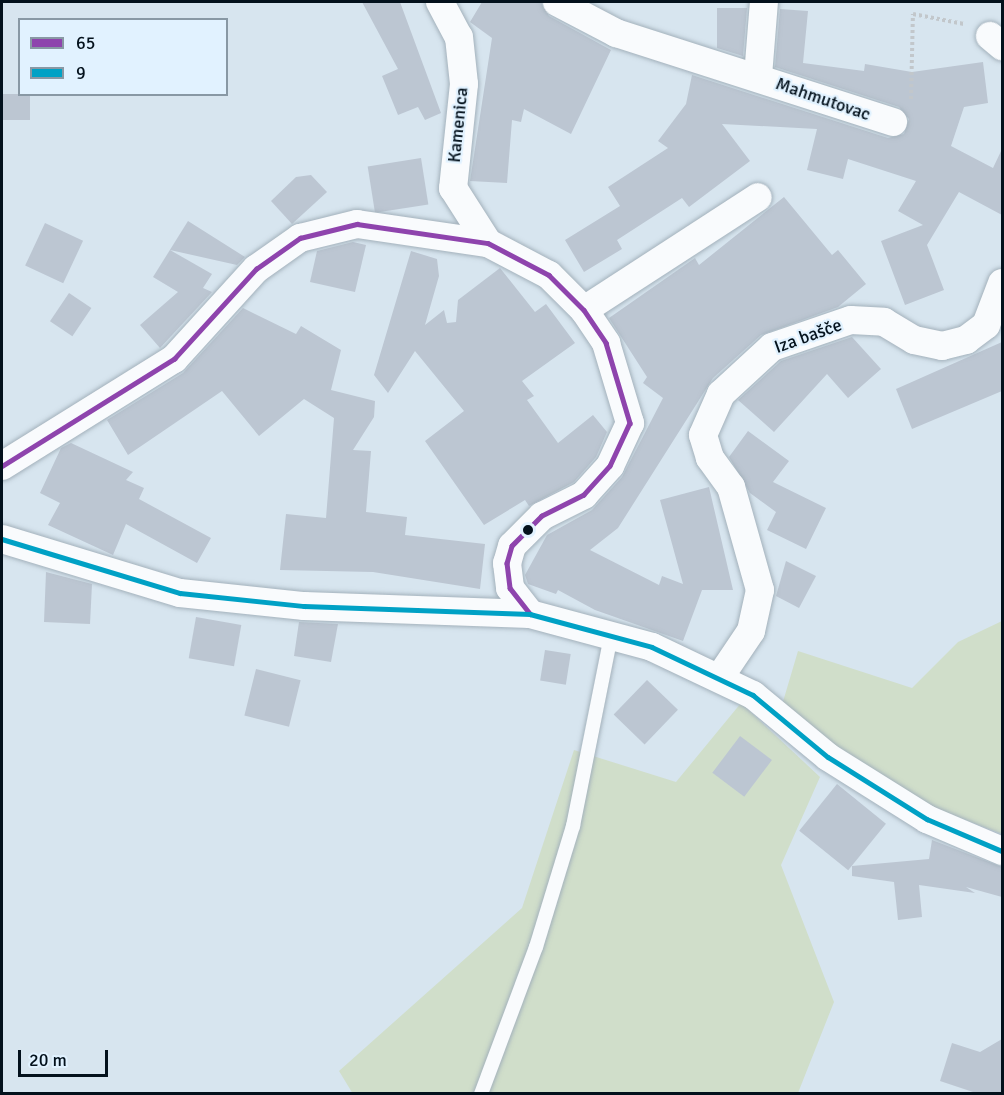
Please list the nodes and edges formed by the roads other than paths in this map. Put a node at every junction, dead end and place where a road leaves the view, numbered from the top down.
1 (440, 2) edge
2 (557, 2) edge
3 (764, 2) edge
4 (758, 76) junction
5 (893, 122) road end
6 (758, 197) dead end
7 (488, 243) junction
8 (1002, 284) edge
9 (584, 310) junction
10 (2, 466) edge
11 (2, 539) edge
12 (530, 614) junction
13 (611, 635) junction
14 (720, 677) junction
15 (1002, 851) edge
16 (481, 1094) edge

1 - 7 street, Kamenica
2 - 4 street, Mahmutovac
3 - 4 street
4 - 5 street, Mahmutovac
6 - 9 street
7 - 9 street, Kamenica
7 - 10 street, Kamenica
8 - 14 street, Iza bašče
9 - 12 street, Kamenica
11 - 12 street
12 - 13 street
13 - 14 street
13 - 16 lane
14 - 15 street

